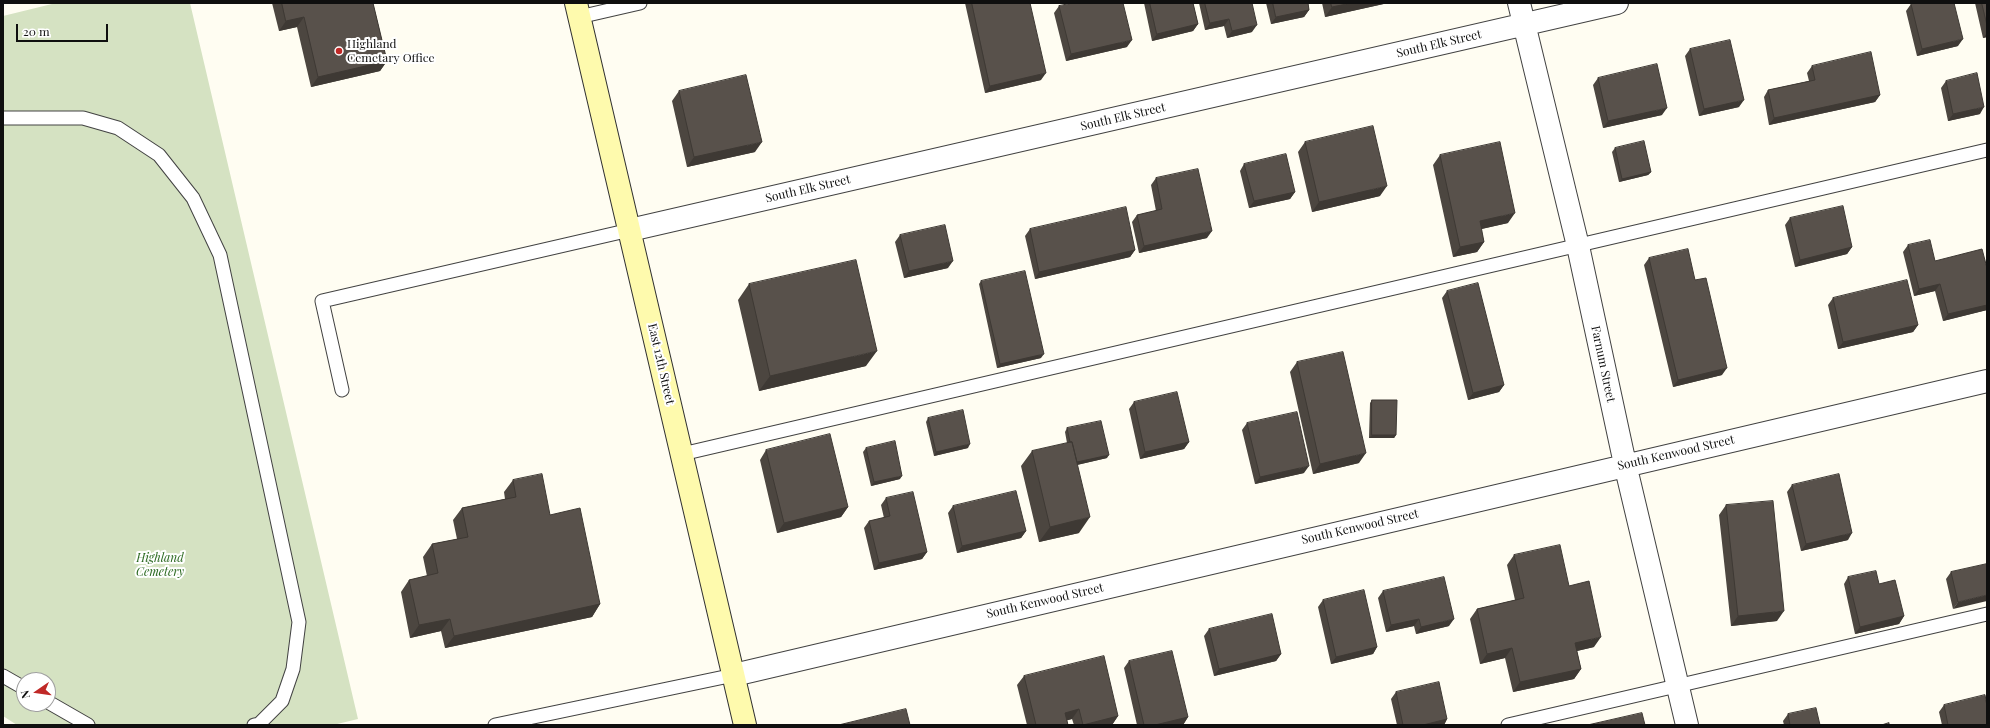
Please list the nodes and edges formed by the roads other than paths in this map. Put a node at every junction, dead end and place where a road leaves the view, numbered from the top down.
1 (640, 3) edge
2 (1519, 3) edge
3 (1617, 3) edge
4 (578, 10) edge
5 (1525, 25) junction
6 (3, 118) edge
7 (1987, 150) edge
8 (630, 230) junction
9 (1578, 246) junction
10 (1987, 381) edge
11 (342, 390) dead end
12 (682, 454) junction
13 (1625, 464) junction
14 (1987, 614) edge
15 (734, 675) junction
16 (3, 676) edge
17 (16, 683) edge
18 (1677, 686) junction
19 (56, 707) edge
20 (88, 725) edge
21 (254, 725) edge
22 (494, 725) edge
23 (746, 725) edge
24 (1508, 725) edge
25 (1687, 725) edge

1 - 4 lane
2 - 5 street, Farnum Street
3 - 5 street, South Elk Street
4 - 8 street, East 12th Street
5 - 8 street, South Elk Street
5 - 9 street, Farnum Street
6 - 21 lane
7 - 9 lane
8 - 11 lane
8 - 12 street, East 12th Street
9 - 12 lane
9 - 13 street, Farnum Street
10 - 13 street, South Kenwood Street
12 - 15 street, East 12th Street
13 - 15 street, South Kenwood Street
13 - 18 street, Farnum Street
14 - 18 lane
15 - 22 lane
15 - 23 street, East 12th Street
16 - 17 lane
18 - 24 lane
18 - 25 street, Farnum Street
19 - 20 lane

